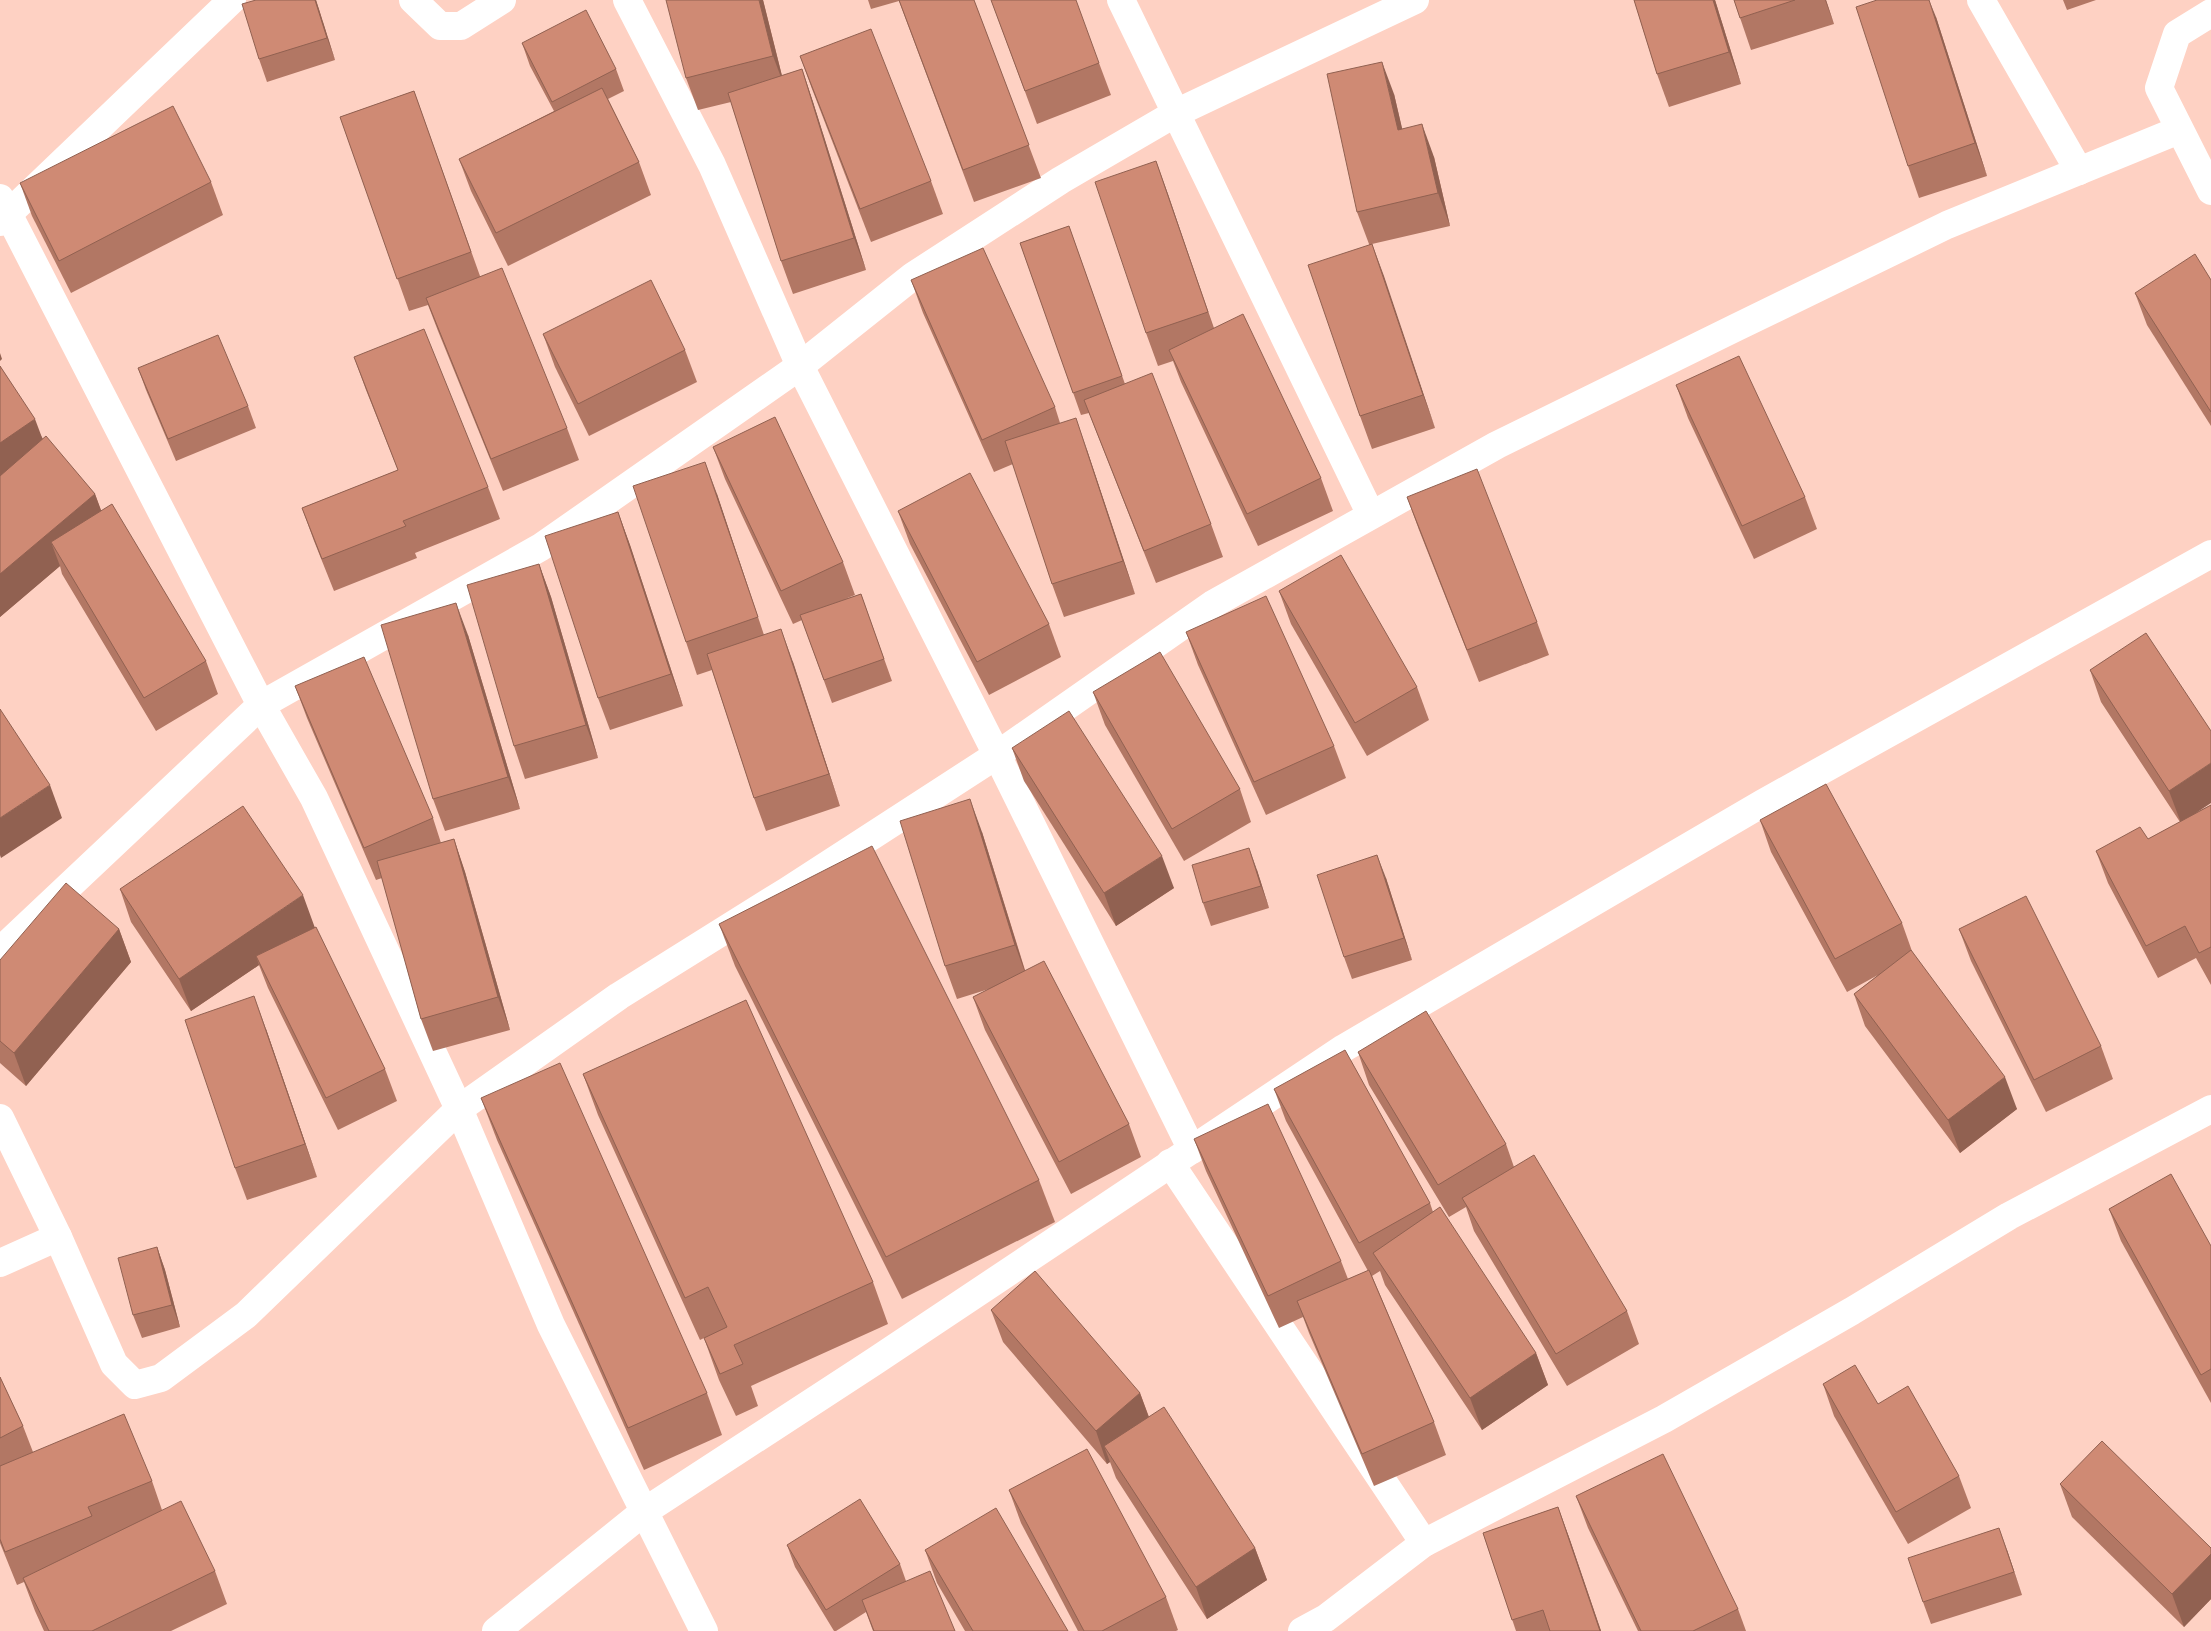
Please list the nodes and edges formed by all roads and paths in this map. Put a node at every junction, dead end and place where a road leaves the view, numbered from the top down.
1 (232, 0) edge
2 (413, 0) edge
3 (502, 0) edge
4 (627, 0) edge
5 (1121, 0) edge
6 (1415, 0) edge
7 (1982, 0) edge
8 (2211, 13) edge
9 (1176, 112) junction
10 (2179, 130) junction
11 (2079, 171) junction
12 (2211, 191) edge
13 (3, 211) edge
14 (800, 366) junction
15 (1371, 515) junction
16 (2211, 554) edge
17 (261, 705) junction
18 (997, 756) junction
19 (0, 951) edge
20 (459, 1109) junction
21 (2211, 1109) edge
22 (0, 1118) edge
23 (1181, 1156) junction
24 (58, 1237) junction
25 (0, 1263) edge
26 (645, 1511) junction
27 (1424, 1543) junction
28 (1332, 1624) edge
29 (496, 1631) edge
30 (704, 1631) edge
31 (1302, 1631) edge

1 - 13 street
2 - 3 street
4 - 14 street
5 - 9 street
6 - 9 street
7 - 11 street
8 - 10 street
9 - 14 street
9 - 15 street
10 - 11 street
10 - 12 street
11 - 15 street
13 - 17 street
14 - 17 street
14 - 18 street
15 - 18 street
16 - 23 street
17 - 19 street
17 - 20 street
18 - 20 street
18 - 23 street
20 - 24 street
20 - 26 street
21 - 27 street
22 - 24 street
23 - 26 street
23 - 27 street
24 - 25 street
26 - 29 street
26 - 30 street
27 - 28 street
28 - 31 street

